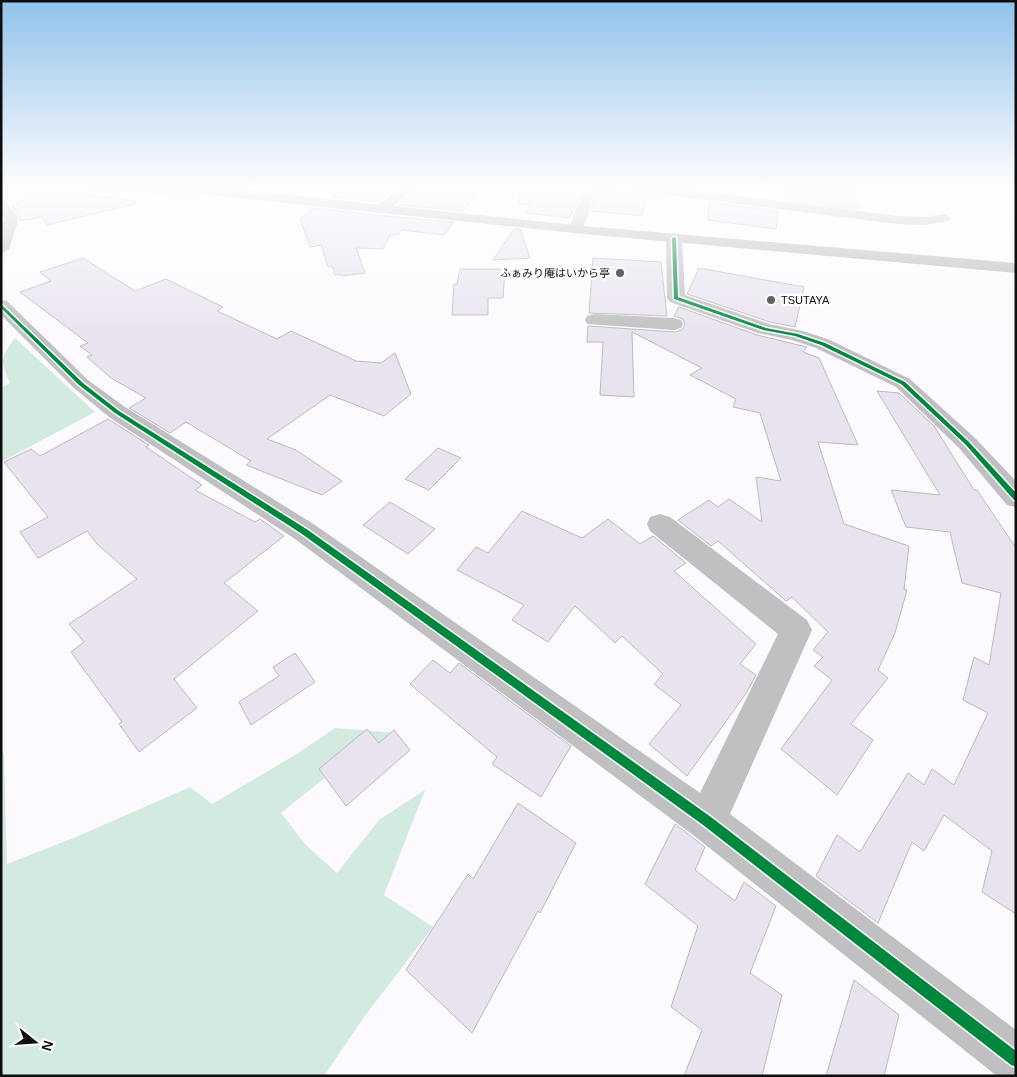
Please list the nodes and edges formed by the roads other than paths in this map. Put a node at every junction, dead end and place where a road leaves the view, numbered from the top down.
1 (665, 237) edge
2 (674, 238) junction
3 (1016, 268) edge
4 (1, 305) edge
5 (594, 320) dead end
6 (674, 324) dead end
7 (1016, 498) edge
8 (660, 524) dead end
9 (707, 821) junction
10 (1016, 1060) edge

1 - 2 main road
2 - 3 main road
2 - 7 street
4 - 9 street
5 - 6 street
8 - 9 street
9 - 10 street

